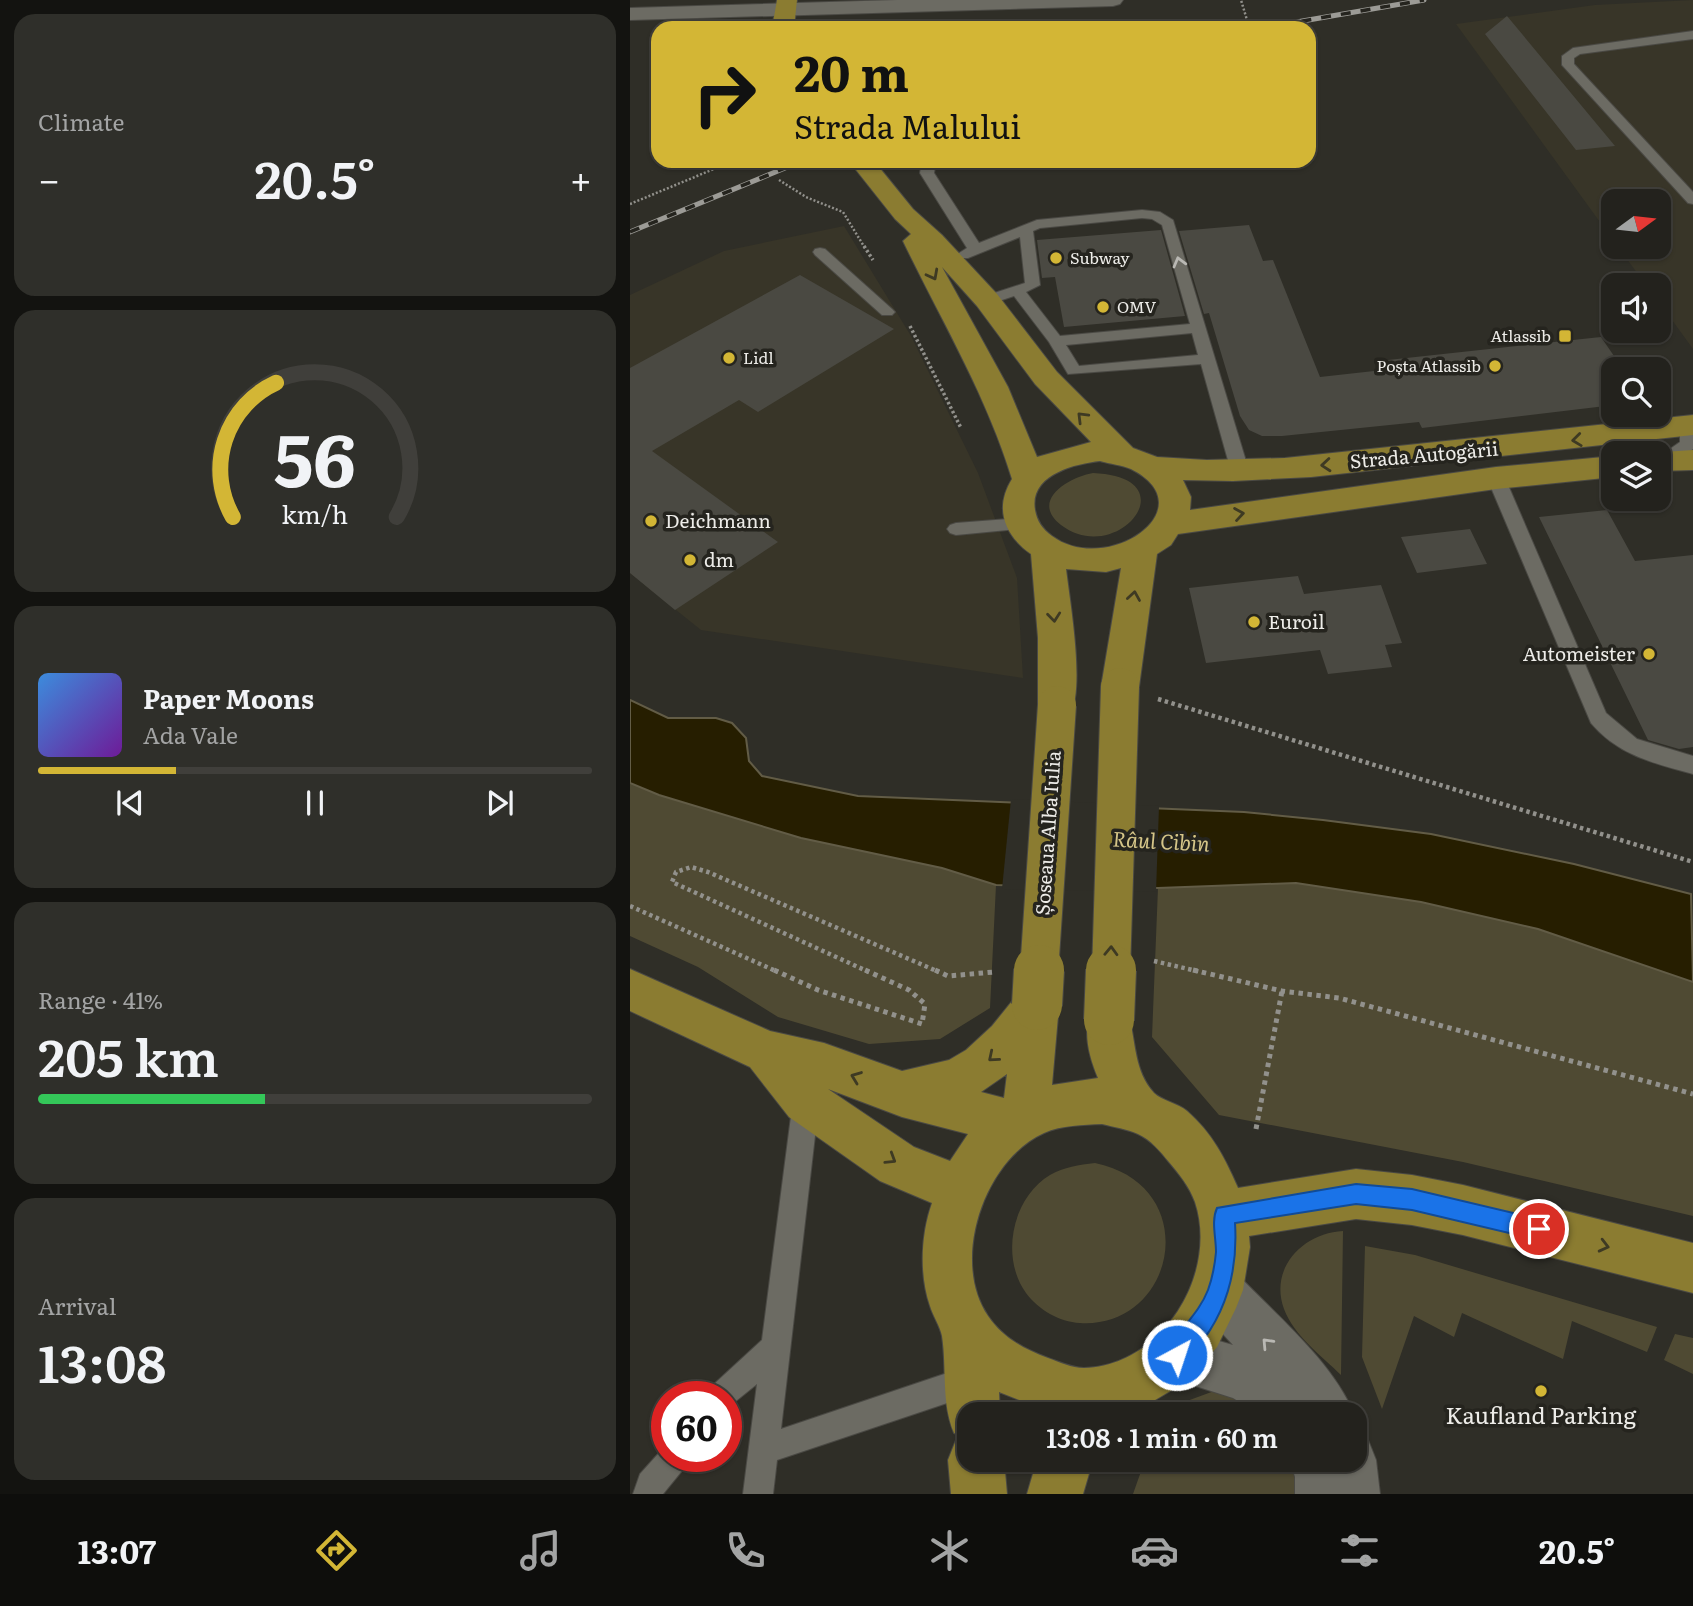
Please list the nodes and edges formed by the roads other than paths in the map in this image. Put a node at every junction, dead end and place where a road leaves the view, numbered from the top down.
1 (1113, 0) edge
2 (633, 10) edge
3 (785, 13) edge
4 (1691, 37) edge
5 (868, 168) edge
6 (928, 168) edge
7 (1693, 200) edge
8 (904, 214) junction
9 (1026, 229) junction
10 (820, 252) dead end
11 (964, 255) junction
12 (1017, 290) junction
13 (987, 300) junction
14 (887, 312) dead end
15 (1197, 328) junction
16 (1056, 341) junction
17 (1207, 359) junction
18 (1060, 374) junction
19 (1691, 426) edge
20 (1121, 454) junction
21 (1673, 460) edge
22 (1155, 467) junction
23 (1601, 467) edge
24 (1240, 471) junction
25 (1496, 478) junction
26 (1028, 479) junction
27 (1021, 524) junction
28 (1171, 524) junction
29 (956, 529) dead end
30 (1047, 549) junction
31 (1141, 551) junction
32 (1693, 765) edge
33 (630, 989) edge
34 (1037, 1005) junction
35 (766, 1052) junction
36 (902, 1094) junction
37 (806, 1101) junction
38 (1138, 1110) junction
39 (1021, 1120) junction
40 (960, 1190) junction
41 (1224, 1215) junction
42 (1693, 1268) edge
43 (1218, 1291) junction
44 (776, 1347) junction
45 (1177, 1355) junction
46 (971, 1375) edge
47 (739, 1381) edge
48 (1077, 1402) edge
49 (1087, 1402) edge
50 (1288, 1402) edge
51 (1318, 1402) edge
52 (763, 1450) junction
53 (661, 1472) edge
54 (977, 1472) edge
55 (1061, 1472) edge
56 (1322, 1472) edge
57 (1349, 1472) edge
58 (648, 1494) edge
59 (758, 1494) edge
60 (978, 1494) edge
61 (1055, 1494) edge
62 (1323, 1494) edge
63 (1352, 1494) edge

1 - 3 street
2 - 3 street
4 - 7 lane
5 - 8 main road
6 - 11 lane
8 - 11 main road
8 -> 26 main road
9 - 11 lane
9 - 12 lane
15 -> 9 lane
10 - 14 lane
11 - 13 main road
12 - 13 lane
12 - 16 lane
13 - 18 main road
15 - 16 lane
15 - 17 lane
16 - 18 lane
17 - 18 lane
17 - 24 lane
20 -> 18 main road
19 - 21 lane
19 -> 24 main road, Strada Autogării
20 - 22 main road
20 - 26 main road
22 - 24 main road, Strada Autogării
22 - 28 main road
23 - 25 main road, Strada Autogării
28 -> 25 main road, Strada Autogării
25 - 32 lane
26 - 27 main road
27 - 29 lane
27 - 30 main road
28 - 31 main road
30 - 31 main road
30 -> 34 main road, Șoseaua Alba Iulia, bridge
38 -> 31 main road, bridge
33 - 35 main road
34 -> 36 main road
34 - 39 main road, Șoseaua Alba Iulia
36 -> 35 main road
35 - 37 main road
36 - 39 main road
37 -> 40 main road
37 - 44 lane
38 - 39 main road
38 - 41 main road
39 - 40 main road
40 - 46 main road
41 -> 42 main road
41 - 43 main road
43 - 45 main road
51 -> 43 street
44 - 47 lane
44 - 52 lane
45 - 49 main road
45 - 50 street
46 - 48 main road
46 - 52 lane
52 - 59 lane
53 - 58 lane
54 - 60 main road
55 - 61 main road
56 - 62 street
57 - 63 street

